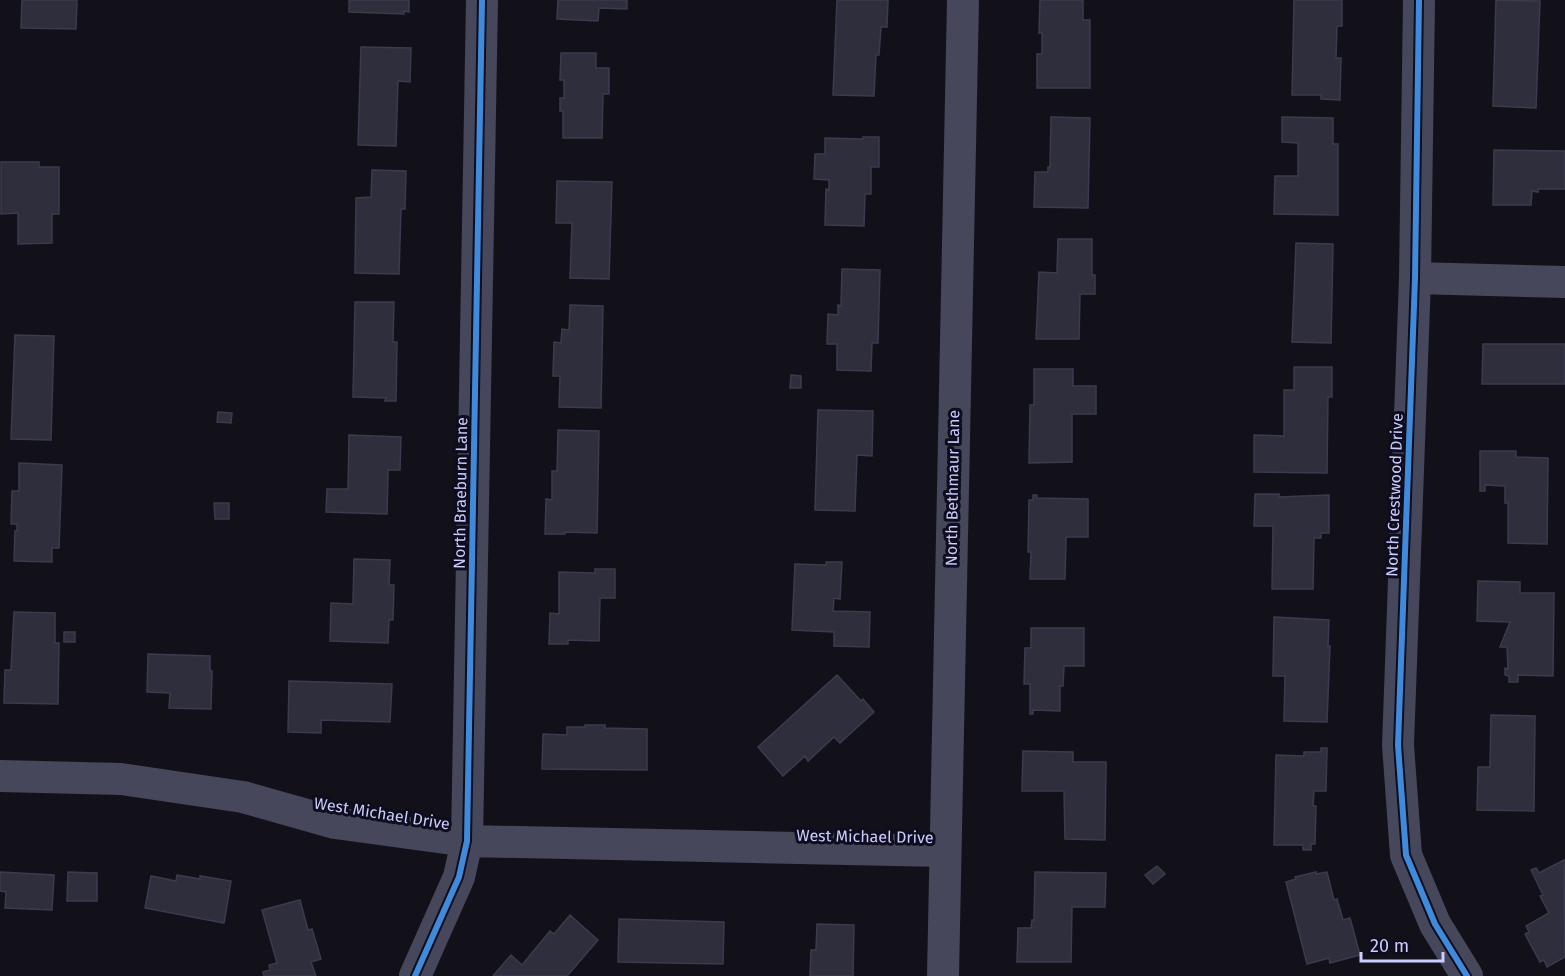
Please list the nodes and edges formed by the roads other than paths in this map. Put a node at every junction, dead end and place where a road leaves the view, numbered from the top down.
1 (482, 0) edge
2 (963, 0) edge
3 (1419, 0) edge
4 (1415, 278) junction
5 (1565, 282) edge
6 (0, 776) edge
7 (467, 841) junction
8 (944, 851) junction
9 (415, 976) edge
10 (943, 976) edge
11 (1467, 976) edge

1 - 7 street, North Braeburn Lane
2 - 8 street, North Bethmaur Lane
3 - 4 street, North Crestwood Drive
4 - 5 street
4 - 11 street, North Crestwood Drive
6 - 7 street, West Michael Drive
7 - 8 street, West Michael Drive
7 - 9 street, North Braeburn Lane
8 - 10 street, North Bethmaur Lane

